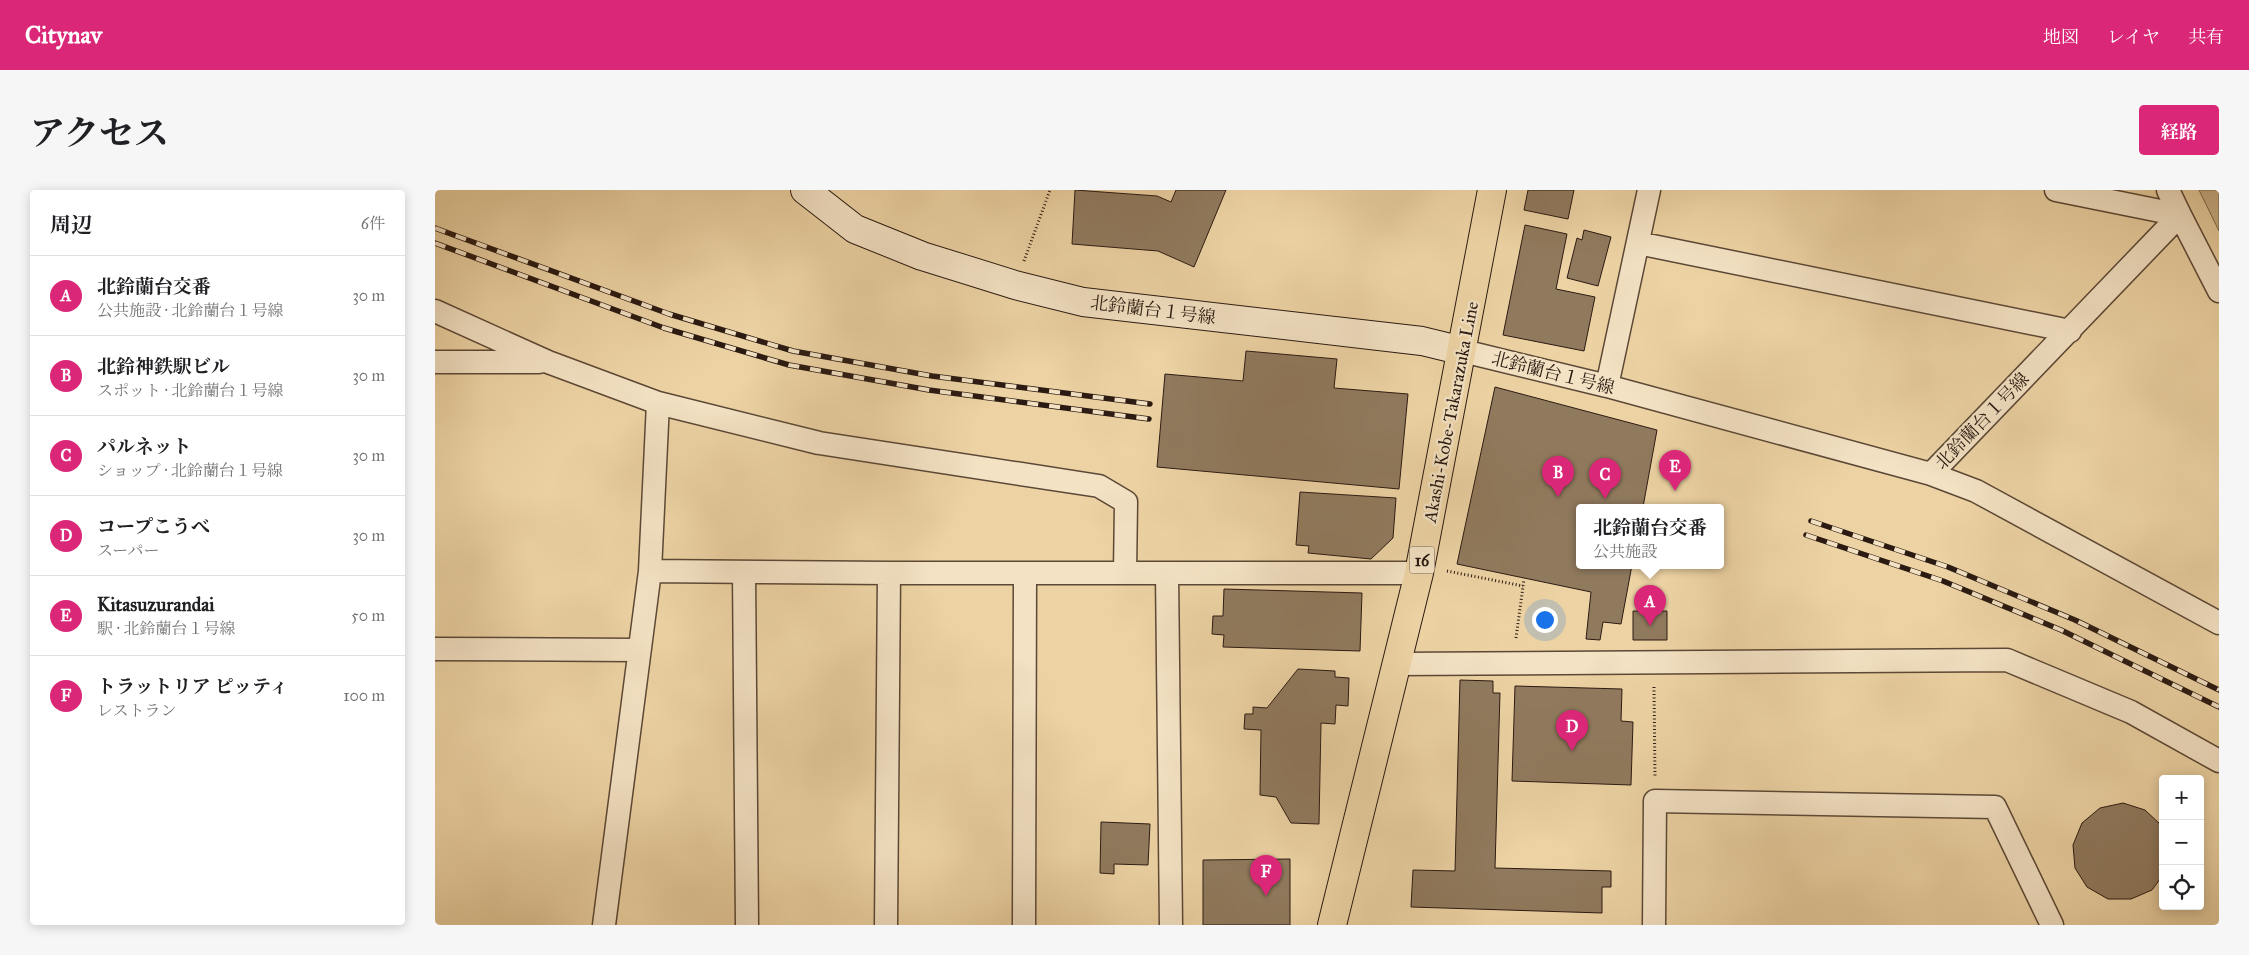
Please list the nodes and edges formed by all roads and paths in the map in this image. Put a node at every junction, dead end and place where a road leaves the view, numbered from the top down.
1 (805, 190) edge
2 (1050, 190) edge
3 (1492, 190) edge
4 (1649, 190) edge
5 (2056, 190) edge
6 (2168, 190) edge
7 (2180, 216) junction
8 (1637, 243) junction
9 (1015, 285) junction
10 (2219, 290) edge
11 (435, 312) edge
12 (2070, 331) junction
13 (1463, 351) junction
14 (435, 362) edge
15 (548, 362) junction
16 (1607, 386) junction
17 (658, 403) junction
18 (1931, 474) junction
19 (650, 571) junction
20 (1432, 571) junction
21 (744, 572) junction
22 (889, 573) junction
23 (1125, 573) junction
24 (1025, 574) junction
25 (1167, 574) junction
26 (1524, 578) dead end
27 (1523, 586) junction
28 (2219, 623) edge
29 (1515, 644) dead end
30 (435, 649) edge
31 (639, 650) junction
32 (1654, 662) junction
33 (1395, 664) junction
34 (2219, 761) edge
35 (1655, 801) junction
36 (604, 925) edge
37 (747, 925) edge
38 (886, 925) edge
39 (1024, 925) edge
40 (1171, 925) edge
41 (1332, 925) edge
42 (1654, 925) edge
43 (2052, 925) edge

1 - 9 street, 北鈴蘭台１号線
2 - 9 path
3 - 13 main road, Akashi-Kobe-Takarazuka Line / 16
4 - 8 street
5 - 7 street
6 - 7 street
7 - 10 street
7 - 12 street, 北鈴蘭台１号線
8 - 12 street
8 - 16 street
9 - 13 street, 北鈴蘭台１号線
11 - 15 street
12 - 18 street, 北鈴蘭台１号線
13 - 16 street, 北鈴蘭台１号線
13 - 20 main road, Akashi-Kobe-Takarazuka Line / 16
14 - 15 street
15 - 17 street
16 - 18 street, 北鈴蘭台１号線
17 - 19 street
17 - 23 street
18 - 28 street
19 - 21 street
19 - 31 street
20 - 25 street
20 - 27 path
20 - 33 main road, Akashi-Kobe-Takarazuka Line / 16
21 - 22 street
21 - 37 street
22 - 24 street
22 - 38 street
23 - 24 street
23 - 25 street
24 - 39 street
25 - 40 street
26 - 27 path
27 - 29 path
30 - 31 street
31 - 36 street
32 - 33 street
32 - 34 street
32 - 35 path
33 - 41 main road, Akashi-Kobe-Takarazuka Line / 16
35 - 42 street
35 - 43 street

